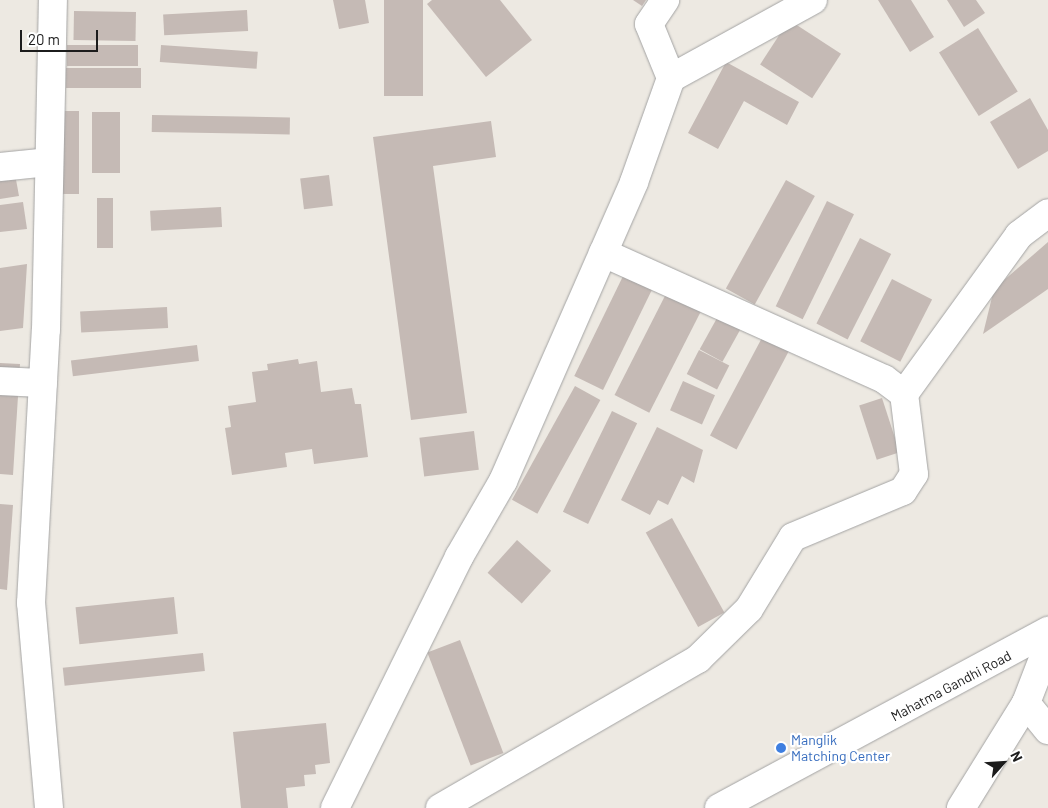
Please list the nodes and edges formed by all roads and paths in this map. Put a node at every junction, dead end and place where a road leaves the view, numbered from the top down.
1 (52, 0) edge
2 (665, 0) edge
3 (813, 0) edge
4 (671, 78) junction
5 (50, 162) junction
6 (0, 167) edge
7 (1048, 213) edge
8 (603, 253) junction
9 (0, 381) edge
10 (43, 383) junction
11 (904, 394) junction
12 (1048, 631) edge
13 (1048, 646) edge
14 (1026, 703) junction
15 (1048, 730) edge
16 (49, 808) edge
17 (335, 808) edge
18 (440, 808) edge
19 (720, 808) edge
20 (961, 808) edge

1 - 5 street
2 - 4 street
3 - 4 street
4 - 8 street
5 - 6 street
5 - 10 street
7 - 11 street
8 - 11 street
8 - 17 street
9 - 10 street
10 - 16 street
11 - 18 street
12 - 19 street, Mahatma Gandhi Road
13 - 14 street
14 - 15 street
14 - 20 street

